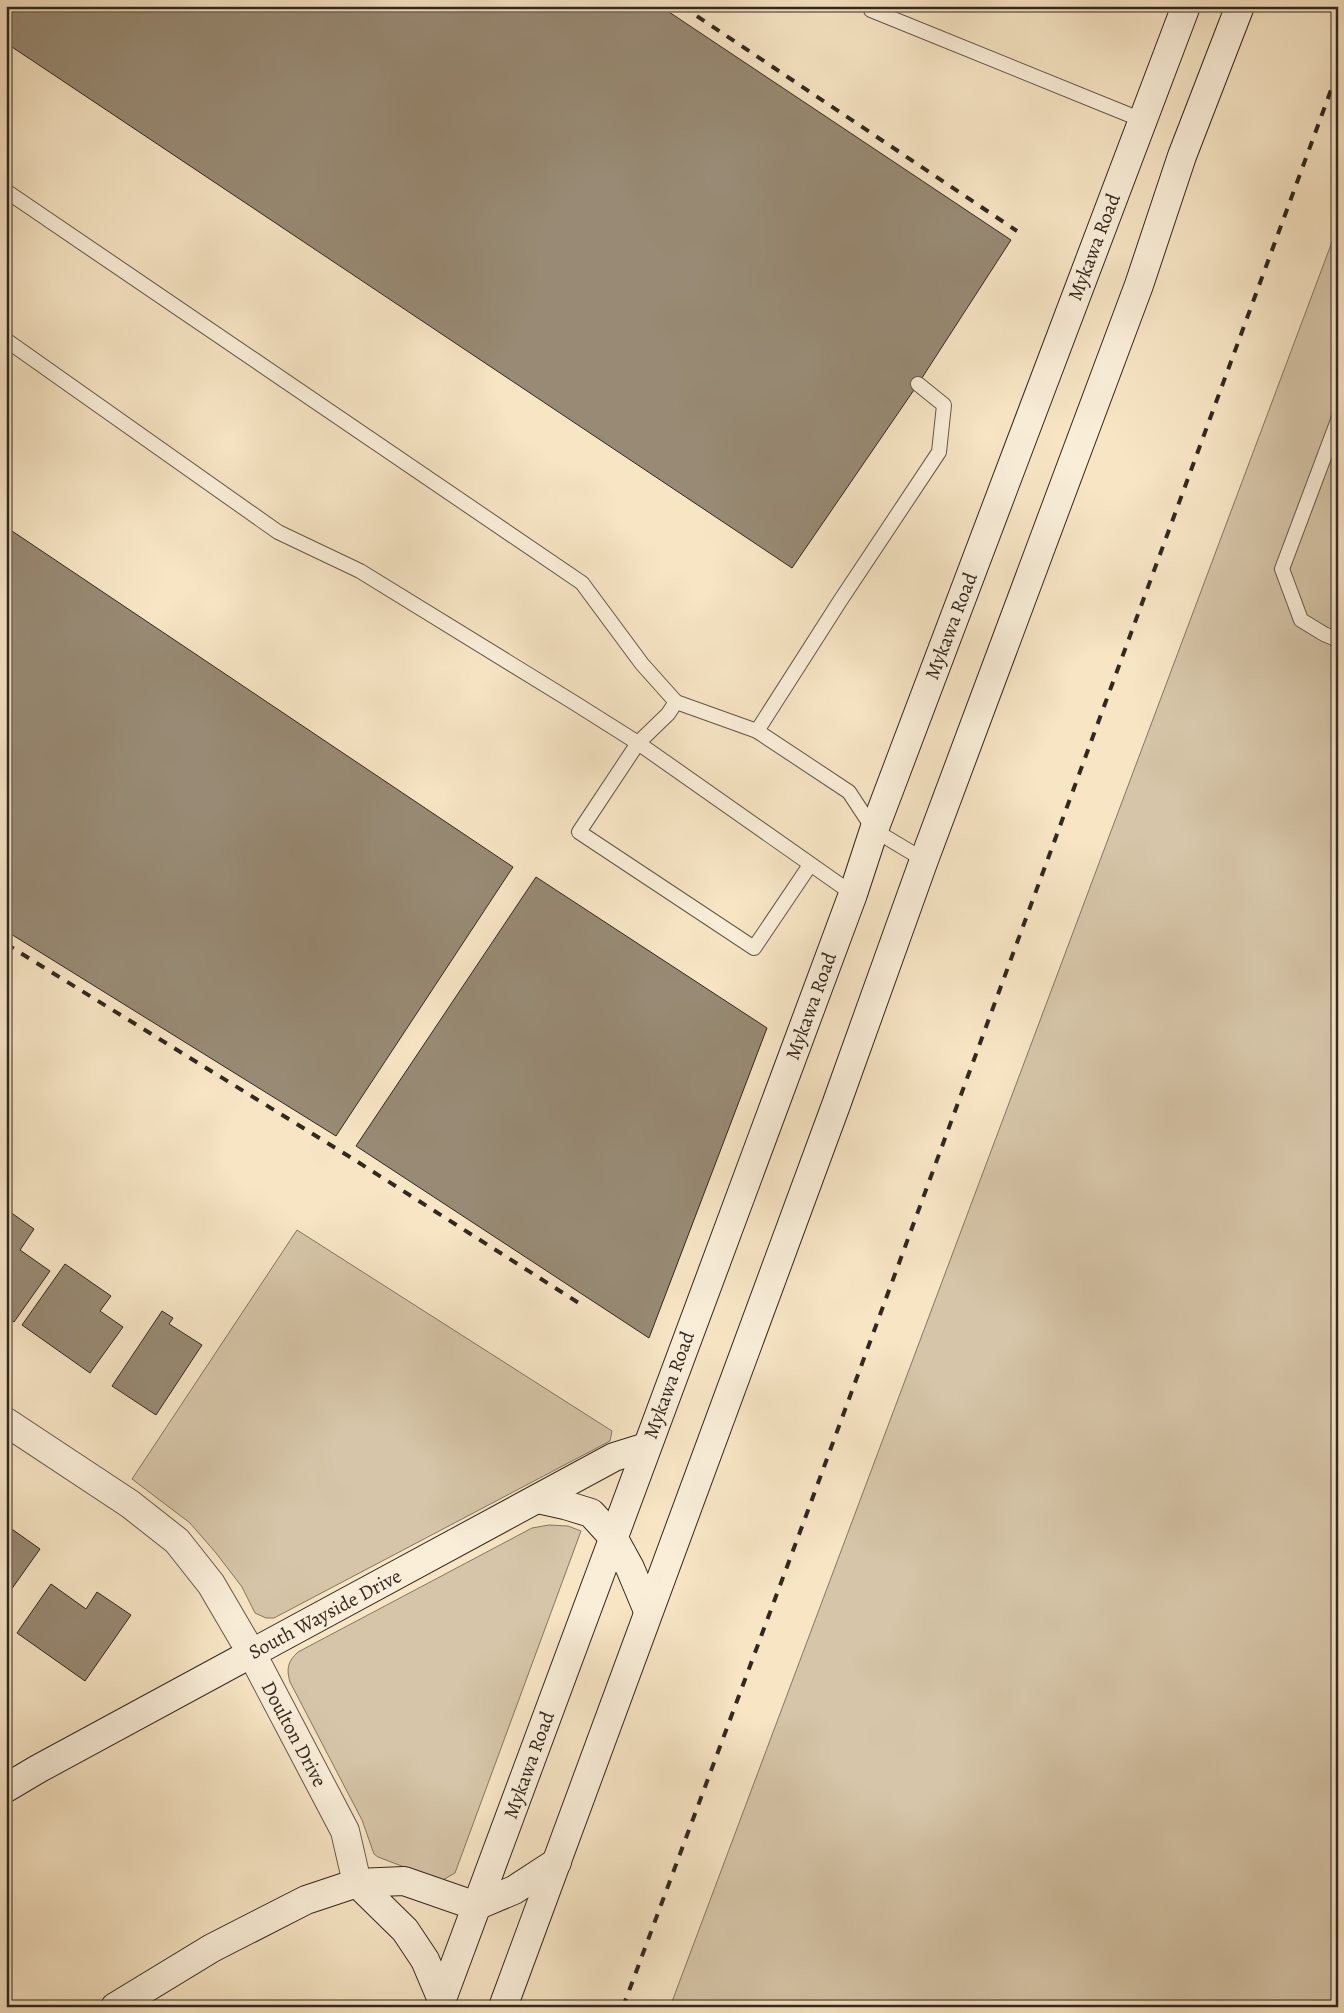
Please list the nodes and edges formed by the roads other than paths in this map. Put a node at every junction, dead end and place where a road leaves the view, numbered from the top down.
1 (870, 6) edge
2 (1186, 6) edge
3 (1240, 6) edge
4 (1142, 120) junction
5 (6, 191) edge
6 (6, 340) edge
7 (918, 384) dead end
8 (1338, 420) edge
9 (1338, 640) edge
10 (676, 702) junction
11 (757, 731) junction
12 (638, 743) junction
13 (874, 830) junction
14 (924, 860) junction
15 (810, 865) junction
16 (853, 894) junction
17 (6, 1422) edge
18 (646, 1447) junction
19 (538, 1499) junction
20 (613, 1537) junction
21 (648, 1611) junction
22 (252, 1654) junction
23 (6, 1788) edge
24 (557, 1862) junction
25 (358, 1884) junction
26 (476, 1906) junction
27 (441, 2004) edge
28 (115, 2007) edge
29 (503, 2007) edge

1 - 4 lane
2 - 4 main road, Mykawa Road
3 - 14 main road
4 - 13 main road, Mykawa Road
5 - 10 lane
6 - 12 lane
7 - 11 lane
8 - 9 lane
10 - 11 lane
10 - 12 lane
11 - 13 lane
12 - 15 lane
12 - 15 lane
13 - 14 lane
13 - 16 main road, Mykawa Road
14 - 21 main road
15 - 16 lane
16 - 18 main road, Mykawa Road
17 - 22 main road, Doulton Drive
18 - 19 main road, South Wayside Drive
18 - 20 main road, Mykawa Road
19 - 20 main road
19 - 22 main road, South Wayside Drive
20 - 21 main road
20 - 26 main road, Mykawa Road
21 - 24 main road
22 - 23 main road, South Wayside Drive
22 - 25 main road, Doulton Drive
24 - 26 main road
24 - 29 main road
25 - 26 main road
25 - 27 main road
25 - 28 main road
26 - 27 main road, Mykawa Road

